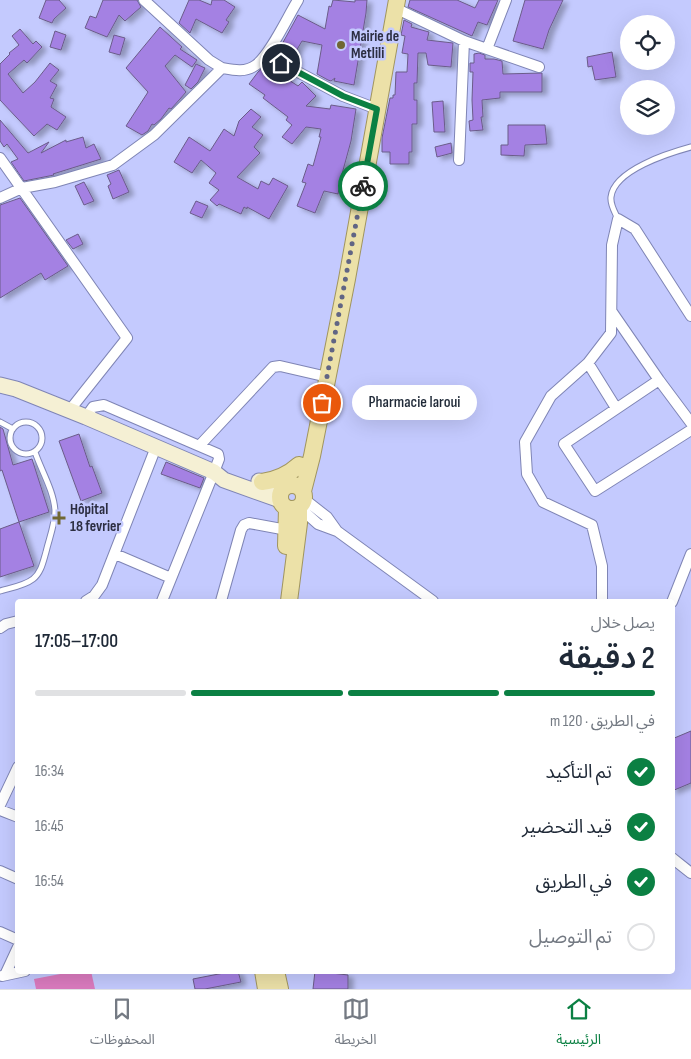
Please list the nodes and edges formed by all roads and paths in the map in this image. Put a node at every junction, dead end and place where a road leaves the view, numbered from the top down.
1 (144, 0) edge
2 (298, 0) edge
3 (506, 0) edge
4 (394, 3) edge
5 (464, 40) junction
6 (487, 49) junction
7 (266, 55) junction
8 (539, 67) dead end
9 (222, 68) junction
10 (373, 108) junction
11 (691, 147) edge
12 (0, 158) edge
13 (458, 160) dead end
14 (22, 188) junction
15 (0, 198) edge
16 (618, 219) junction
17 (612, 312) junction
18 (691, 316) edge
19 (588, 363) junction
20 (318, 375) junction
21 (659, 380) junction
22 (0, 385) edge
23 (616, 408) junction
24 (69, 410) junction
25 (86, 417) junction
26 (0, 422) edge
27 (691, 422) edge
28 (13, 428) junction
29 (691, 430) edge
30 (200, 445) junction
31 (156, 447) junction
32 (35, 452) junction
33 (299, 465) junction
34 (214, 472) junction
35 (262, 482) junction
36 (294, 498) junction
37 (287, 530) junction
38 (115, 554) junction
39 (691, 554) edge
40 (171, 578) junction
41 (0, 591) edge
42 (89, 599) edge
43 (163, 599) edge
44 (222, 599) edge
45 (277, 599) edge
46 (289, 599) edge
47 (431, 599) edge
48 (602, 599) edge
49 (673, 599) edge
50 (15, 622) edge
51 (0, 628) edge
52 (15, 776) edge
53 (0, 805) edge
54 (0, 810) edge
55 (15, 816) edge
56 (675, 852) edge
57 (675, 860) edge
58 (691, 865) edge
59 (0, 871) edge
60 (691, 873) edge
61 (15, 878) edge
62 (0, 932) edge
63 (15, 939) edge
64 (15, 952) edge
65 (15, 973) edge
66 (264, 974) edge
67 (277, 974) edge
68 (2, 976) edge
69 (266, 989) edge
70 (280, 989) edge

1 - 9 street
2 - 7 street
3 - 6 street
4 - 5 street
4 - 10 main road
5 - 6 street
5 - 13 street
6 - 8 street
7 - 9 street
7 - 10 street
9 - 14 street
10 - 20 main road
10 - 36 main road
11 - 16 lane
12 - 14 street
14 - 15 street
14 - 24 street
16 - 17 street
16 - 18 street
17 - 19 street
17 - 21 street
19 - 23 street
19 - 48 street
20 - 30 street
20 - 33 main road
21 - 23 street
21 - 27 street
22 - 24 main road
23 - 29 street
24 - 25 main road
25 - 30 street
25 - 31 main road
26 - 28 lane
28 - 32 lane
28 - 32 lane
30 - 34 street
31 - 34 main road
31 - 38 street
32 - 41 lane
33 - 35 main road
33 - 36 main road
34 - 35 main road
34 - 36 main road
34 - 40 street
35 - 36 main road
36 - 37 main road
36 - 46 main road
36 - 47 street
37 - 44 street
37 - 45 main road
38 - 40 street
38 - 42 street
39 - 49 street
40 - 43 street
50 - 51 street
52 - 53 street
54 - 55 street
56 - 58 street
57 - 60 street
59 - 61 street
62 - 63 street
64 - 68 street
65 - 68 street
66 - 69 main road
67 - 70 main road

